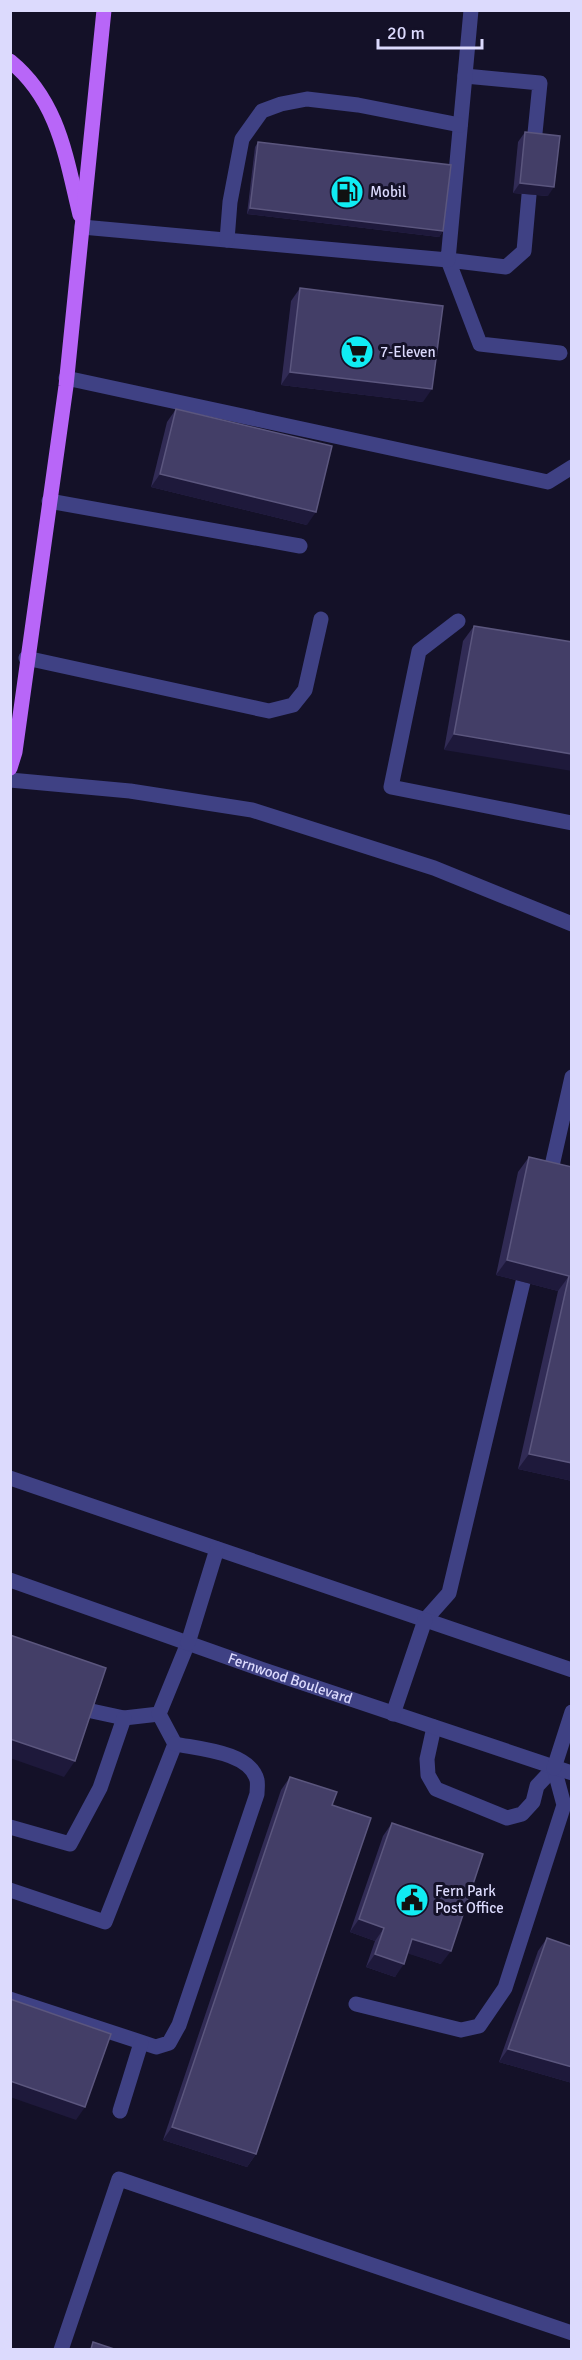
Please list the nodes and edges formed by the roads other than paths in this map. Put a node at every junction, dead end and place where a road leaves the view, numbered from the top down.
1 (104, 10) edge
2 (471, 10) edge
3 (10, 61) edge
4 (465, 76) junction
5 (460, 125) junction
6 (534, 143) edge
7 (529, 195) edge
8 (82, 227) junction
9 (227, 240) junction
10 (448, 260) junction
11 (560, 353) dead end
12 (66, 378) junction
13 (572, 467) edge
14 (49, 501) junction
15 (300, 546) dead end
16 (321, 619) dead end
17 (458, 621) dead end
18 (26, 658) junction
19 (10, 768) edge
20 (10, 780) edge
21 (572, 824) edge
22 (572, 924) edge
23 (572, 1077) edge
24 (549, 1179) edge
25 (523, 1282) edge
26 (10, 1478) edge
27 (217, 1549) junction
28 (10, 1580) edge
29 (425, 1620) junction
30 (188, 1643) junction
31 (572, 1670) edge
32 (87, 1710) edge
33 (572, 1712) edge
34 (159, 1714) junction
35 (393, 1714) junction
36 (124, 1718) junction
37 (434, 1727) junction
38 (175, 1744) junction
39 (554, 1768) junction
40 (572, 1773) edge
41 (10, 1827) edge
42 (10, 1890) edge
43 (10, 1999) edge
44 (356, 2004) dead end
45 (141, 2043) junction
46 (120, 2111) dead end
47 (572, 2333) edge
48 (61, 2349) edge

1 - 8 main road
2 - 4 street
3 - 8 main road
4 - 5 street
4 - 6 street
5 - 9 street
5 - 10 street
7 - 10 street
8 - 9 street
8 - 12 main road
9 - 10 street
10 - 11 street
12 - 13 street
12 - 14 main road
14 - 15 street
14 - 18 main road
16 - 18 street
17 - 21 street
18 - 19 main road
20 - 22 street
23 - 24 street
25 - 29 street
26 - 27 street
27 - 29 street
27 - 30 street
28 - 30 street, Fernwood Boulevard
29 - 31 street
29 - 35 street
30 - 34 street
30 - 35 street, Fernwood Boulevard
32 - 36 street
33 - 39 street
34 - 36 street
34 - 38 street
35 - 37 street, Fernwood Boulevard
36 - 41 street
37 - 39 street, Fernwood Boulevard
37 - 39 street
38 - 42 street
38 - 45 street
39 - 40 street, Fernwood Boulevard
39 - 44 street
43 - 45 street
45 - 46 street
47 - 48 street

